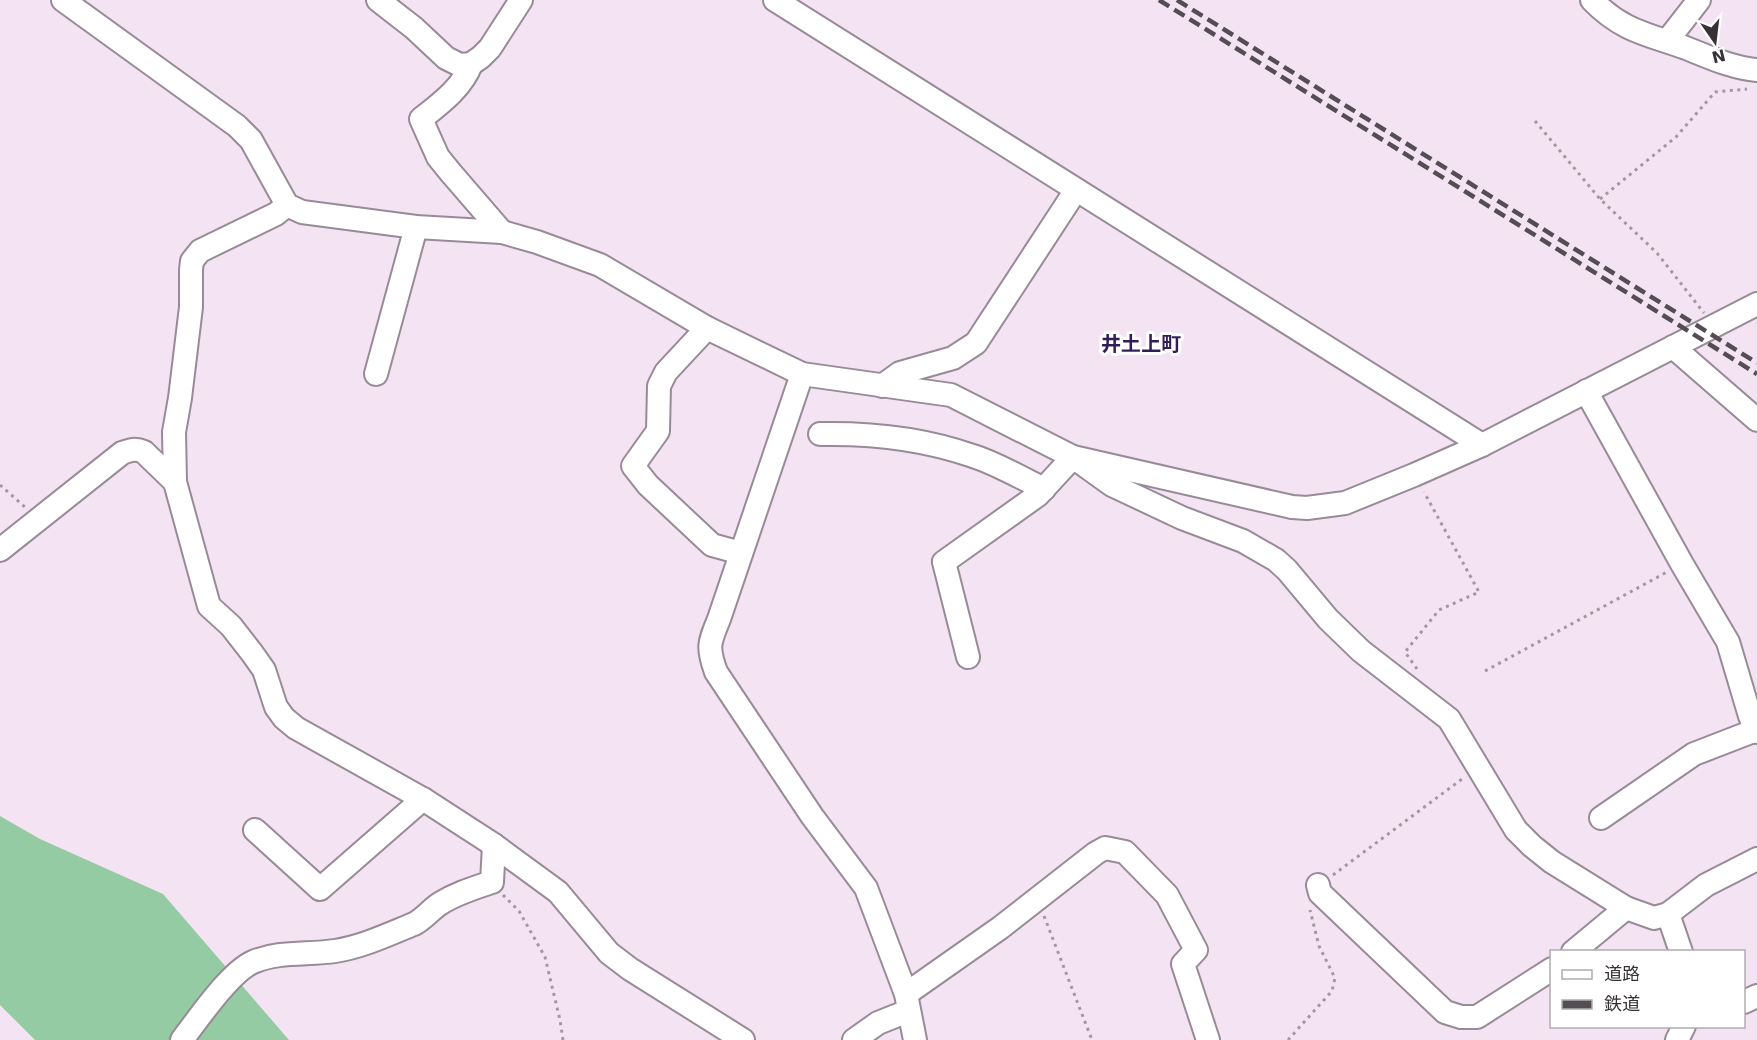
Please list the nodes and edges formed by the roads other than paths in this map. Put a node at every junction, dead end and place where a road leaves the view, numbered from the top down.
1 (63, 0) edge
2 (378, 0) edge
3 (521, 0) edge
4 (775, 0) edge
5 (1592, 0) edge
6 (1700, 0) edge
7 (1667, 41) junction
8 (471, 64) junction
9 (1754, 76) edge
10 (1076, 190) junction
11 (287, 205) junction
12 (416, 226) junction
13 (502, 232) junction
14 (1757, 304) edge
15 (707, 328) junction
16 (1673, 347) junction
17 (376, 374) dead end
18 (801, 374) junction
19 (882, 386) junction
20 (1586, 391) junction
21 (1757, 420) edge
22 (820, 434) dead end
23 (1482, 445) junction
24 (1073, 457) junction
25 (175, 483) junction
26 (1044, 489) junction
27 (0, 550) edge
28 (741, 553) junction
29 (968, 657) dead end
30 (1749, 683) edge
31 (1757, 731) edge
32 (423, 799) junction
33 (1601, 818) dead end
34 (255, 830) dead end
35 (494, 845) junction
36 (1757, 859) edge
37 (1318, 885) road end
38 (1626, 908) junction
39 (1668, 914) junction
40 (1574, 950) edge
41 (1682, 950) edge
42 (1550, 970) edge
43 (907, 1002) junction
44 (182, 1040) edge
45 (743, 1040) edge
46 (854, 1040) edge
47 (915, 1040) edge
48 (1208, 1040) edge

1 - 11 street
2 - 8 street
3 - 8 street
4 - 10 street
5 - 7 street
6 - 7 street
7 - 9 street
8 - 13 street
10 - 19 street
10 - 23 street
11 - 12 street
11 - 25 street
12 - 13 street
12 - 17 street
13 - 15 street
14 - 16 street
15 - 18 street
15 - 28 street
16 - 20 street
16 - 21 street
18 - 19 street
18 - 28 street
19 - 24 street
20 - 23 street
20 - 30 street
22 - 26 street
23 - 24 street
24 - 26 street
24 - 38 street
25 - 27 street
25 - 32 street
26 - 29 street
28 - 43 street
30 - 31 street
31 - 33 street
32 - 34 street
32 - 35 street
35 - 44 street
35 - 45 street
36 - 39 street
37 - 42 street
38 - 39 street
38 - 40 street
39 - 41 street
43 - 46 street
43 - 47 street
43 - 48 street

